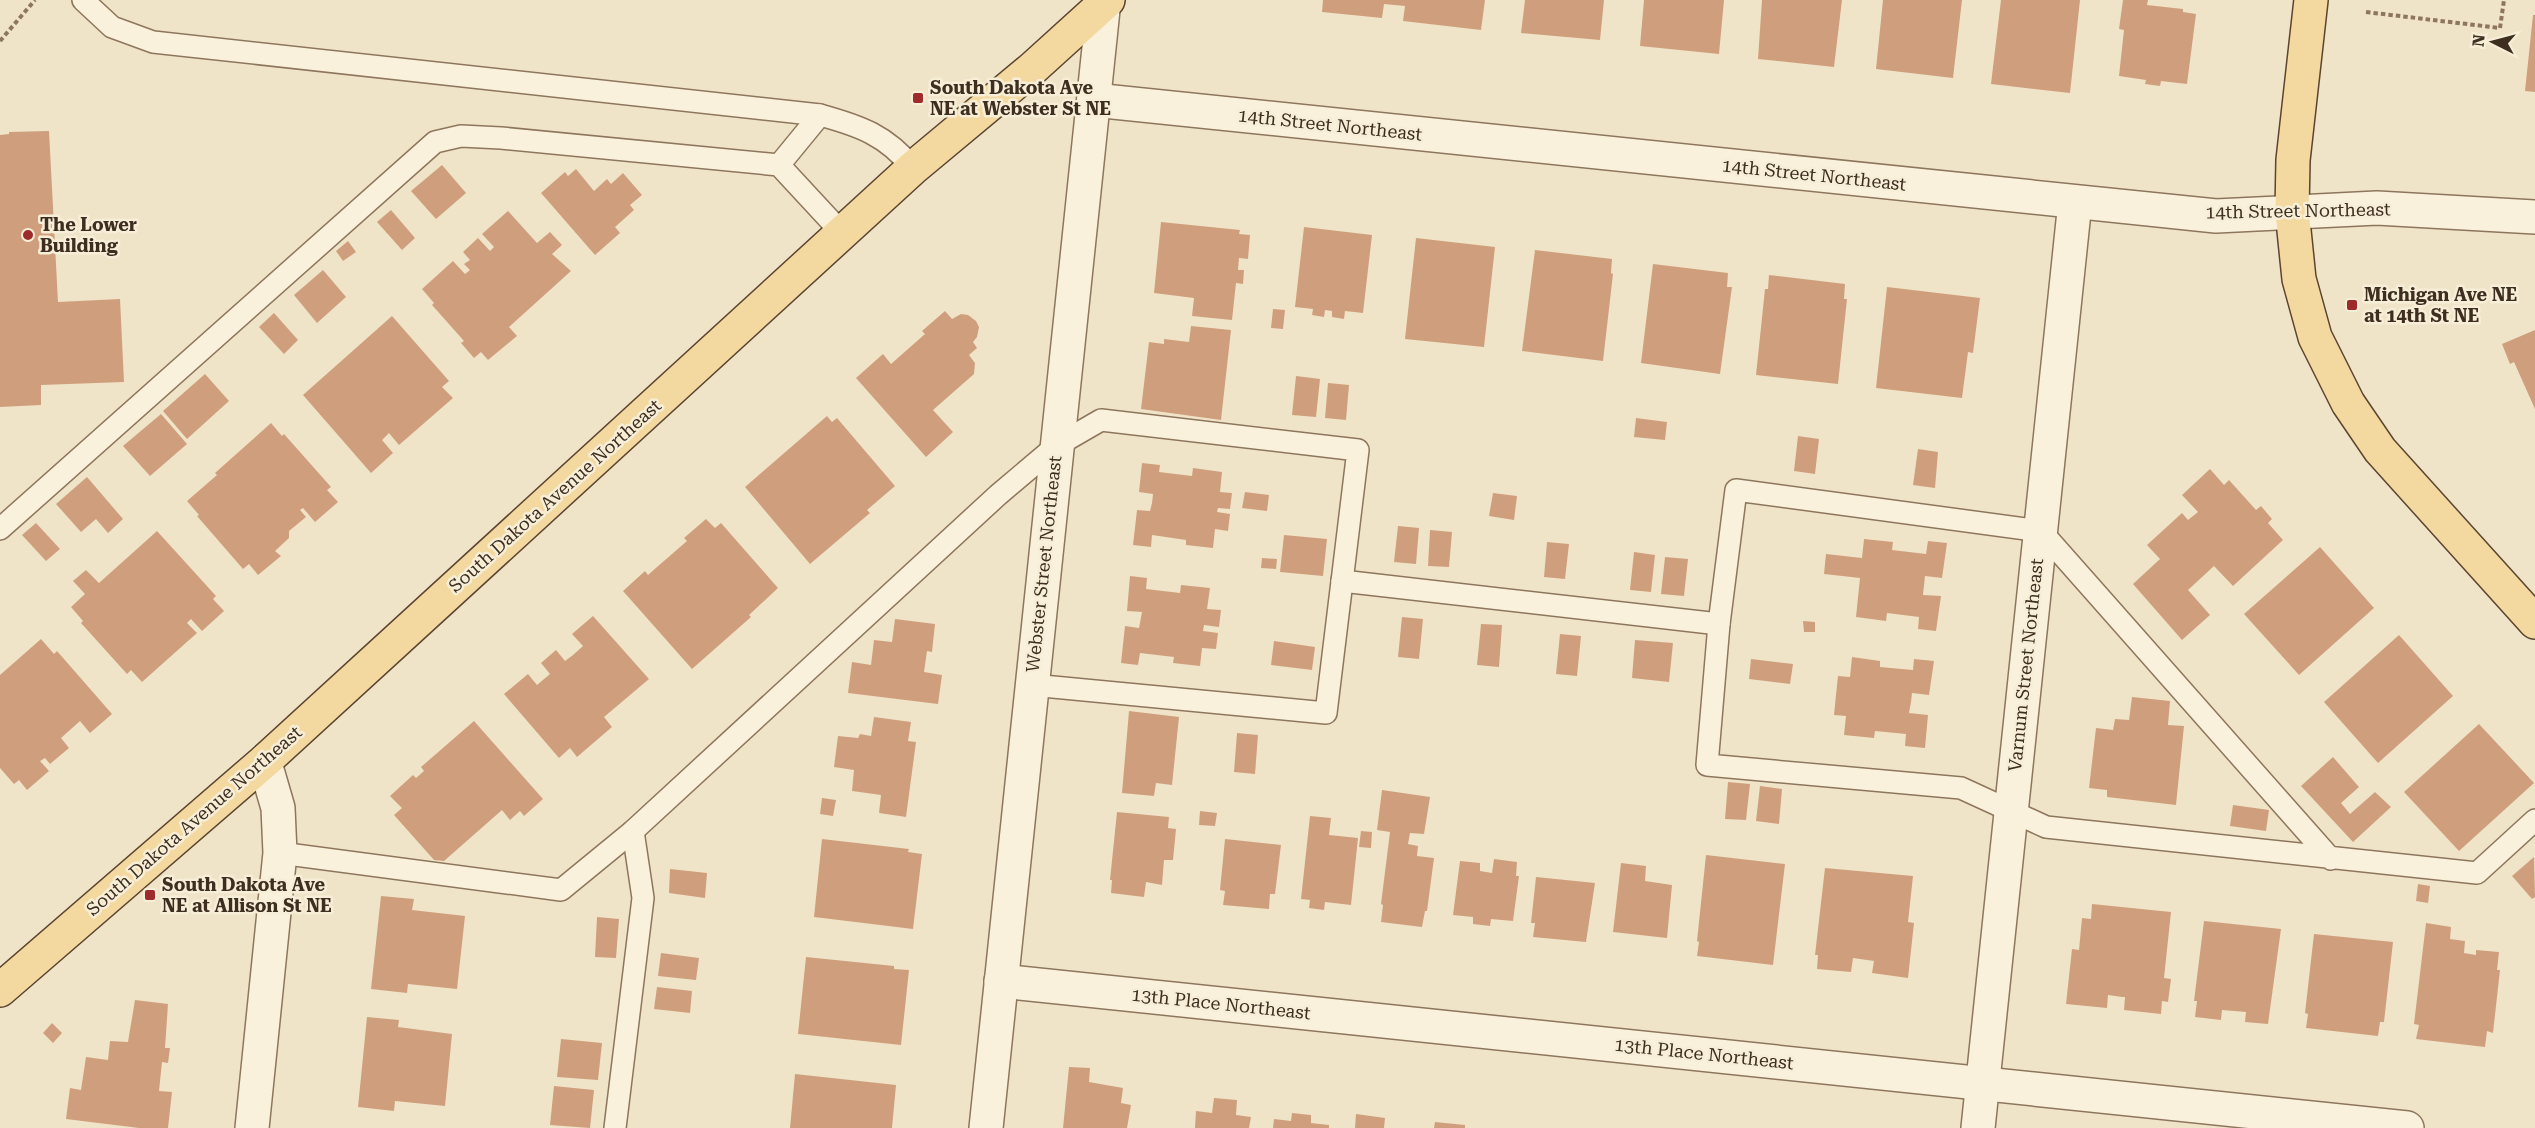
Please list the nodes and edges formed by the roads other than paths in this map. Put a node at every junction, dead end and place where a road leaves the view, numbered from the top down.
1 (83, 0) edge
2 (2311, 0) edge
3 (1105, 2) edge
4 (1094, 100) junction
5 (820, 115) junction
6 (779, 165) junction
7 (913, 168) junction
8 (2075, 202) junction
9 (2292, 211) junction
10 (2535, 217) edge
11 (842, 233) junction
12 (1056, 446) junction
13 (0, 529) edge
14 (2041, 531) junction
15 (1342, 581) junction
16 (2535, 622) edge
17 (1719, 624) junction
18 (1032, 685) junction
19 (266, 760) junction
20 (2010, 813) junction
21 (2535, 820) edge
22 (633, 831) junction
23 (280, 853) junction
24 (2331, 859) junction
25 (1001, 981) junction
26 (0, 990) edge
27 (1983, 1083) junction
28 (252, 1128) edge
29 (615, 1128) edge
30 (986, 1128) edge
31 (1978, 1128) edge
32 (2408, 1128) edge

1 - 5 lane
2 - 9 main road
3 - 4 street, Webster Street Northeast
3 - 7 main road, South Dakota Avenue Northeast
4 - 8 street, 14th Street Northeast
4 - 12 street, Webster Street Northeast
5 - 6 lane
5 - 7 lane
6 - 11 lane
6 - 13 lane
7 - 11 main road, South Dakota Avenue Northeast
8 - 9 street, 14th Street Northeast
8 - 14 street, Varnum Street Northeast
9 - 10 street, 14th Street Northeast
9 - 16 main road
11 - 19 main road, South Dakota Avenue Northeast
12 - 15 lane
12 - 18 street, Webster Street Northeast
12 - 22 lane
14 - 17 lane
14 - 20 street, Varnum Street Northeast
14 - 24 lane
15 - 17 lane
15 - 18 lane
17 - 20 lane
18 - 25 street, Webster Street Northeast
19 - 23 street
19 - 26 main road, South Dakota Avenue Northeast
20 - 24 lane
20 - 27 street, Varnum Street Northeast
21 - 24 lane
22 - 23 lane
22 - 29 lane
23 - 28 street
25 - 27 street, 13th Place Northeast
25 - 30 street, Webster Street Northeast
27 - 31 street, Varnum Street Northeast
27 - 32 street, 13th Place Northeast

